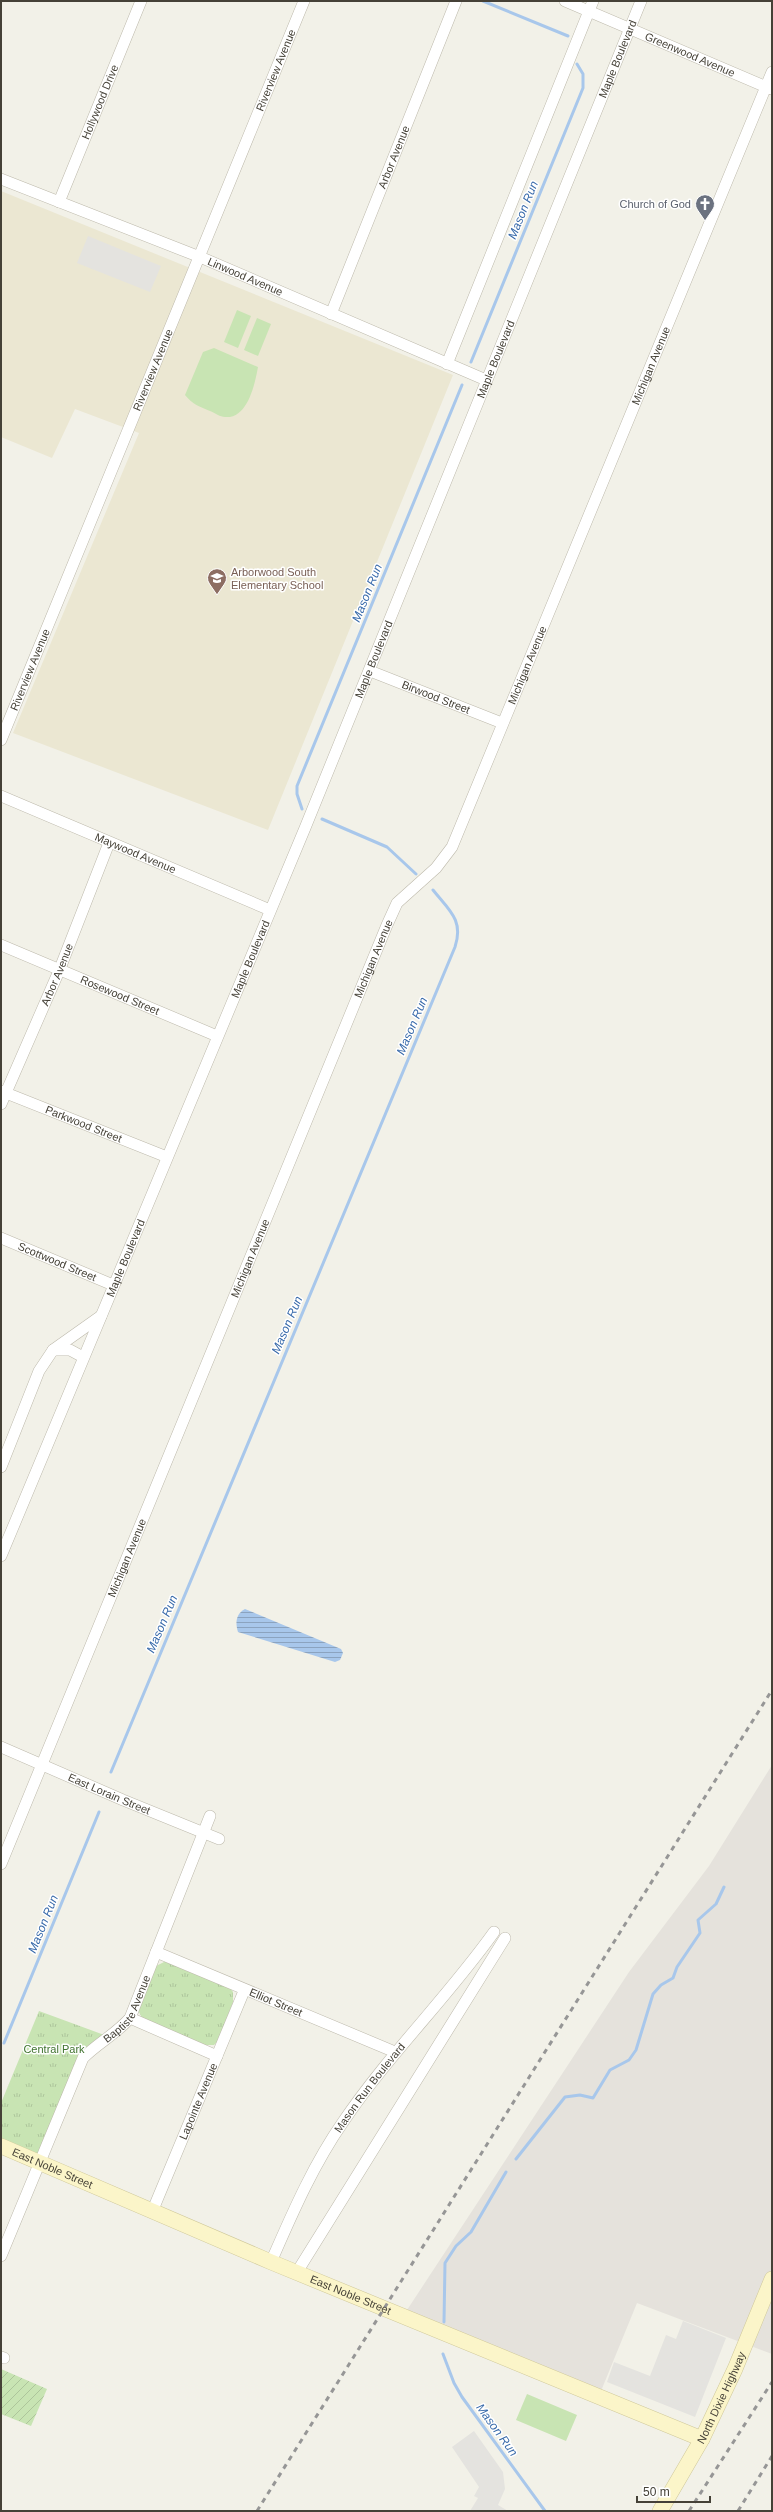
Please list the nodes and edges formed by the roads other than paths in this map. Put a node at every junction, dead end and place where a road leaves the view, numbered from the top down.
1 (141, 1) edge
2 (304, 1) edge
3 (456, 1) edge
4 (565, 1) edge
5 (641, 1) edge
6 (591, 6) edge
7 (629, 27) junction
8 (772, 72) edge
9 (769, 88) edge
10 (1, 179) edge
11 (59, 202) junction
12 (200, 257) junction
13 (330, 314) junction
14 (446, 364) junction
15 (486, 380) junction
16 (370, 671) junction
17 (502, 723) junction
18 (1, 740) edge
19 (1, 796) edge
20 (109, 843) junction
21 (270, 910) junction
22 (1, 945) edge
23 (59, 971) junction
24 (217, 1036) junction
25 (3, 1092) edge
26 (1, 1104) edge
27 (167, 1157) junction
28 (1, 1238) edge
29 (113, 1285) junction
30 (101, 1316) junction
31 (53, 1350) junction
32 (83, 1357) junction
33 (1, 1467) edge
34 (1, 1554) edge
35 (1, 1747) edge
36 (42, 1764) junction
37 (210, 1816) dead end
38 (204, 1832) junction
39 (219, 1838) dead end
40 (1, 1864) edge
41 (494, 1932) dead end
42 (505, 1938) dead end
43 (484, 1946) junction
44 (156, 1952) junction
45 (496, 1954) junction
46 (244, 1991) junction
47 (130, 2018) junction
48 (396, 2052) junction
49 (217, 2056) junction
50 (1, 2146) edge
51 (40, 2162) junction
52 (152, 2212) junction
53 (1, 2256) edge
54 (271, 2262) junction
55 (297, 2272) junction
56 (772, 2279) edge
57 (702, 2439) junction
58 (660, 2511) edge

1 - 11 street, Hollywood Drive
2 - 12 street, Riverview Avenue
3 - 13 street, Arbor Avenue
4 - 6 street, Greenwood Avenue
5 - 7 street, Maple Boulevard
6 - 7 street, Greenwood Avenue
6 - 14 street
7 - 9 street, Greenwood Avenue
7 - 15 street, Maple Boulevard
8 - 9 street, Michigan Avenue
9 - 17 street, Michigan Avenue
10 - 11 street, Linwood Avenue
11 - 12 street, Linwood Avenue
12 - 13 street, Linwood Avenue
12 - 18 street, Riverview Avenue
13 - 14 street, Linwood Avenue
14 - 15 street, Linwood Avenue
15 - 16 street, Maple Boulevard
16 - 17 street, Birwood Street
16 - 21 street, Maple Boulevard
17 - 36 street, Michigan Avenue
19 - 20 street, Maywood Avenue
20 - 21 street, Maywood Avenue
20 - 23 street, Arbor Avenue
21 - 24 street, Maple Boulevard
22 - 23 street, Rosewood Street
23 - 24 street, Rosewood Street
23 - 25 street, Arbor Avenue
24 - 27 street, Maple Boulevard
25 - 26 street, Arbor Avenue
25 - 27 street, Parkwood Street
27 - 29 street, Maple Boulevard
28 - 29 street, Scottwood Street
29 - 30 street, Maple Boulevard
30 - 31 street
30 - 32 street, Maple Boulevard
31 - 32 street
31 - 33 street
32 - 34 street, Maple Boulevard
35 - 36 street, East Lorain Street
36 - 38 street, East Lorain Street
36 - 40 street, Michigan Avenue
37 - 38 street, Baptiste Avenue
38 - 39 street, East Lorain Street
38 - 44 street, Baptiste Avenue
41 - 43 street, Mason Run Boulevard
42 - 45 street
43 - 45 street
43 - 48 street, Mason Run Boulevard
44 - 46 street, Elliot Street
44 - 47 street, Baptiste Avenue
45 - 55 street
46 - 48 street, Elliot Street
46 - 49 street, Lapointe Avenue
47 - 49 street
47 - 51 street, Baptiste Avenue
48 - 54 street, Mason Run Boulevard
49 - 52 street, Lapointe Avenue
50 - 51 street, East Noble Street
51 - 52 street, East Noble Street
51 - 53 street, Baptiste Avenue
52 - 54 street, East Noble Street
54 - 55 street, East Noble Street
55 - 57 street, East Noble Street
56 - 57 street, North Dixie Highway
57 - 58 street, North Dixie Highway

